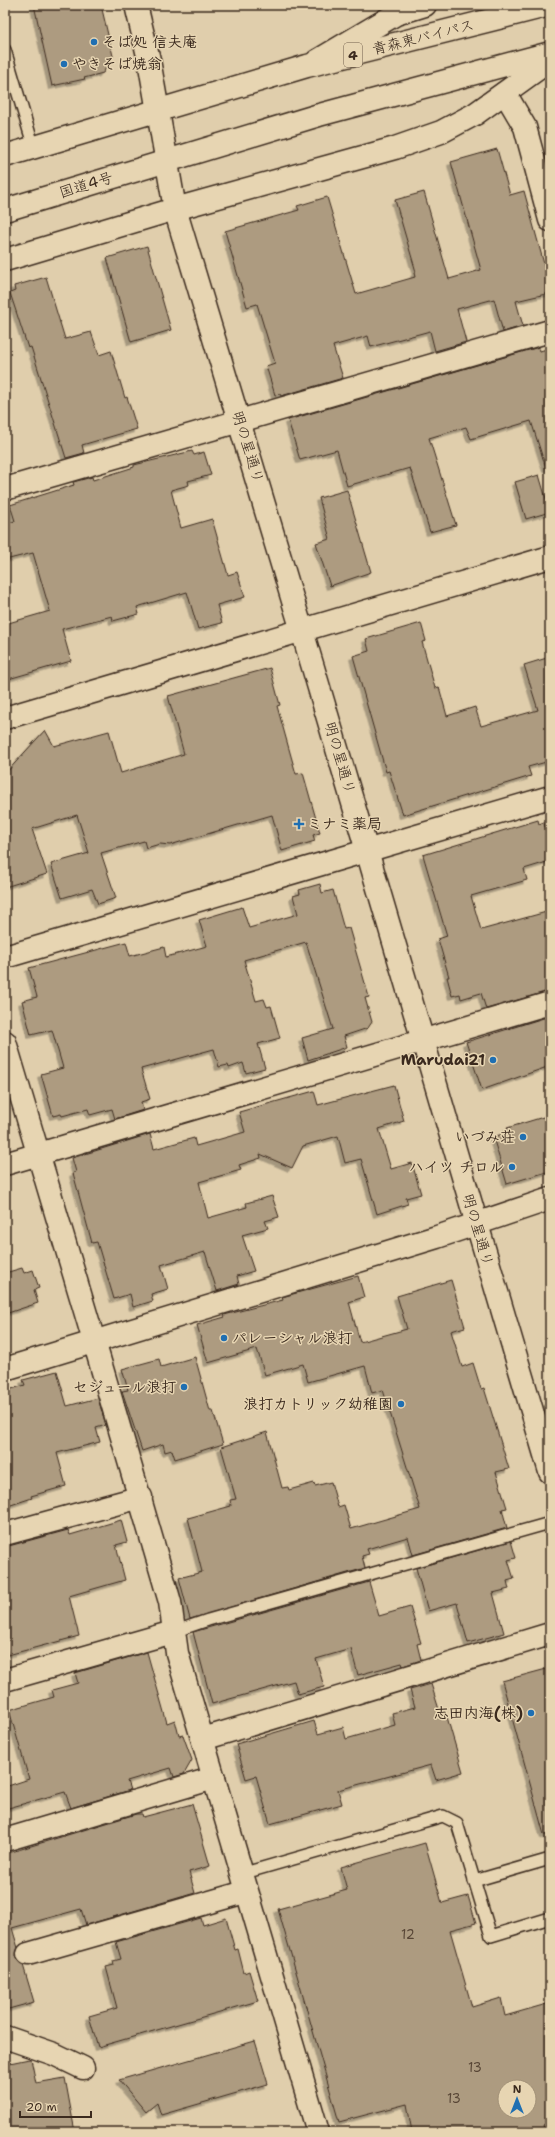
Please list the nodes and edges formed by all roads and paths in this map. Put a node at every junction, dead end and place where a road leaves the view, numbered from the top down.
1 (136, 5) edge
2 (426, 5) edge
3 (550, 5) edge
4 (5, 50) edge
5 (550, 52) edge
6 (550, 60) edge
7 (307, 66) junction
8 (504, 92) junction
9 (158, 111) junction
10 (34, 148) junction
11 (5, 156) edge
12 (166, 160) junction
13 (5, 210) edge
14 (175, 210) junction
15 (549, 215) edge
16 (5, 260) edge
17 (550, 331) edge
18 (240, 420) junction
19 (5, 489) edge
20 (550, 556) edge
21 (302, 630) junction
22 (5, 718) edge
23 (550, 797) edge
24 (367, 851) junction
25 (5, 958) edge
26 (550, 1003) edge
27 (423, 1041) junction
28 (5, 1042) edge
29 (37, 1154) junction
30 (5, 1164) edge
31 (550, 1199) edge
32 (476, 1224) junction
33 (94, 1341) junction
34 (5, 1369) edge
35 (550, 1472) edge
36 (141, 1497) junction
37 (550, 1523) edge
38 (5, 1534) edge
39 (173, 1632) junction
40 (550, 1634) edge
41 (5, 1680) edge
42 (203, 1739) junction
43 (214, 1778) junction
44 (5, 1840) edge
45 (550, 1859) edge
46 (474, 1881) junction
47 (243, 1883) junction
48 (550, 1918) edge
49 (28, 1954) dead end
50 (5, 2037) edge
51 (83, 2068) dead end
52 (318, 2132) edge

1 - 9 main road, 明の星通り
2 - 7 main road
3 - 7 main road, 青森東バイパス / 4
4 - 10 lane
5 - 12 main road
6 - 8 main road
7 - 9 main road, 青森東バイパス / 4
8 - 14 main road
8 - 15 main road
9 - 10 main road, 4
9 - 12 main road, 明の星通り
10 - 11 main road, 4
12 - 13 main road, 国道4号
12 - 14 main road, 明の星通り
14 - 16 main road
14 - 18 main road, 明の星通り
17 - 18 main road
18 - 19 main road
18 - 21 main road, 明の星通り
20 - 21 main road
21 - 22 main road
21 - 24 main road, 明の星通り
23 - 24 main road
24 - 25 main road
24 - 27 main road, 明の星通り
26 - 27 main road
27 - 29 main road
27 - 32 main road, 明の星通り
28 - 29 main road
29 - 30 main road
29 - 33 main road
31 - 32 main road
32 - 33 main road
32 - 35 main road, 明の星通り
33 - 34 main road
33 - 36 main road
36 - 38 main road
36 - 39 main road
37 - 39 lane
39 - 41 main road
39 - 42 main road
40 - 42 main road
42 - 43 main road
43 - 44 main road
43 - 47 main road
45 - 46 lane
46 - 47 lane
46 - 48 lane
47 - 49 main road
47 - 52 main road
50 - 51 main road

